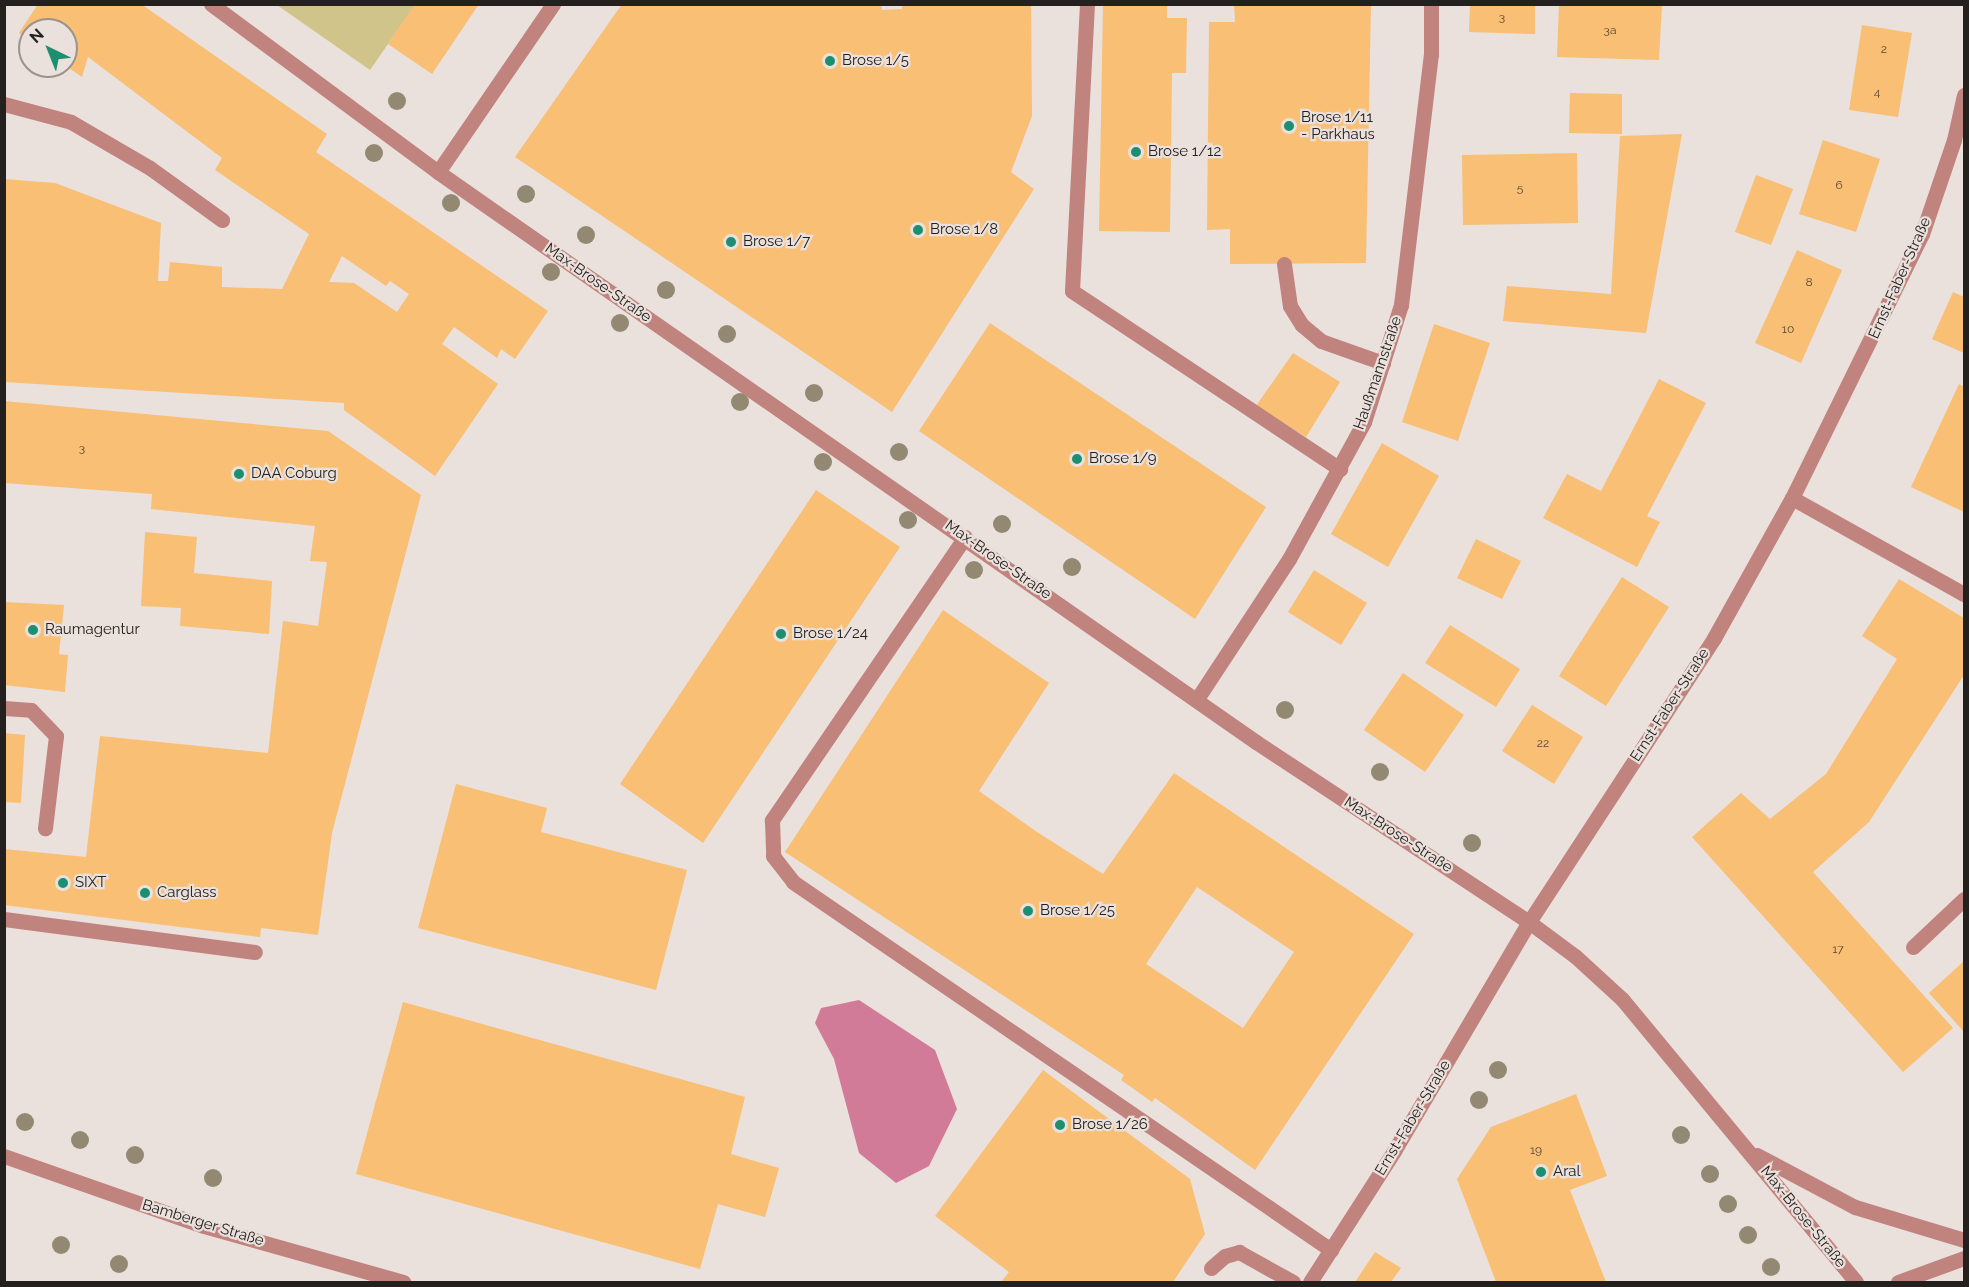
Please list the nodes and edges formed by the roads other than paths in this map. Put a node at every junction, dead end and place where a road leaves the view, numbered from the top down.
1 (211, 4) edge
2 (552, 4) edge
3 (1087, 4) edge
4 (1431, 4) edge
5 (1965, 95) edge
6 (4, 104) edge
7 (438, 172) junction
8 (222, 220) dead end
9 (1284, 264) dead end
10 (1383, 363) junction
11 (1340, 469) junction
12 (1792, 498) junction
13 (965, 537) junction
14 (1965, 594) edge
15 (1197, 699) junction
16 (4, 708) edge
17 (45, 828) dead end
18 (1965, 899) edge
19 (4, 919) edge
20 (1529, 922) junction
21 (1913, 946) dead end
22 (255, 952) dead end
23 (1750, 1152) junction
24 (4, 1156) edge
25 (1965, 1240) edge
26 (1331, 1250) junction
27 (1965, 1258) edge
28 (1211, 1268) dead end
29 (403, 1282) edge
30 (1293, 1282) edge
31 (1310, 1282) edge
32 (1856, 1282) edge
33 (1898, 1282) edge

1 - 7 street, Max-Brose-Straße
2 - 7 street
3 - 11 street
4 - 10 street, Haußmannstraße
5 - 12 street, Ernst-Faber-Straße
6 - 8 street
7 - 13 street, Max-Brose-Straße
9 - 10 street
10 - 11 street, Haußmannstraße
11 - 15 street, Haußmannstraße
12 - 14 street
12 - 20 street, Ernst-Faber-Straße
13 - 15 street, Max-Brose-Straße
13 - 26 street
15 - 20 street, Max-Brose-Straße
16 - 17 street
18 - 21 street
19 - 22 street
20 - 23 street, Max-Brose-Straße
20 - 26 street, Ernst-Faber-Straße
23 - 25 street, Max-Brose-Straße
23 - 32 street, Max-Brose-Straße
24 - 29 street, Bamberger Straße
26 - 31 street, Ernst-Faber-Straße
27 - 33 street
28 - 30 street

